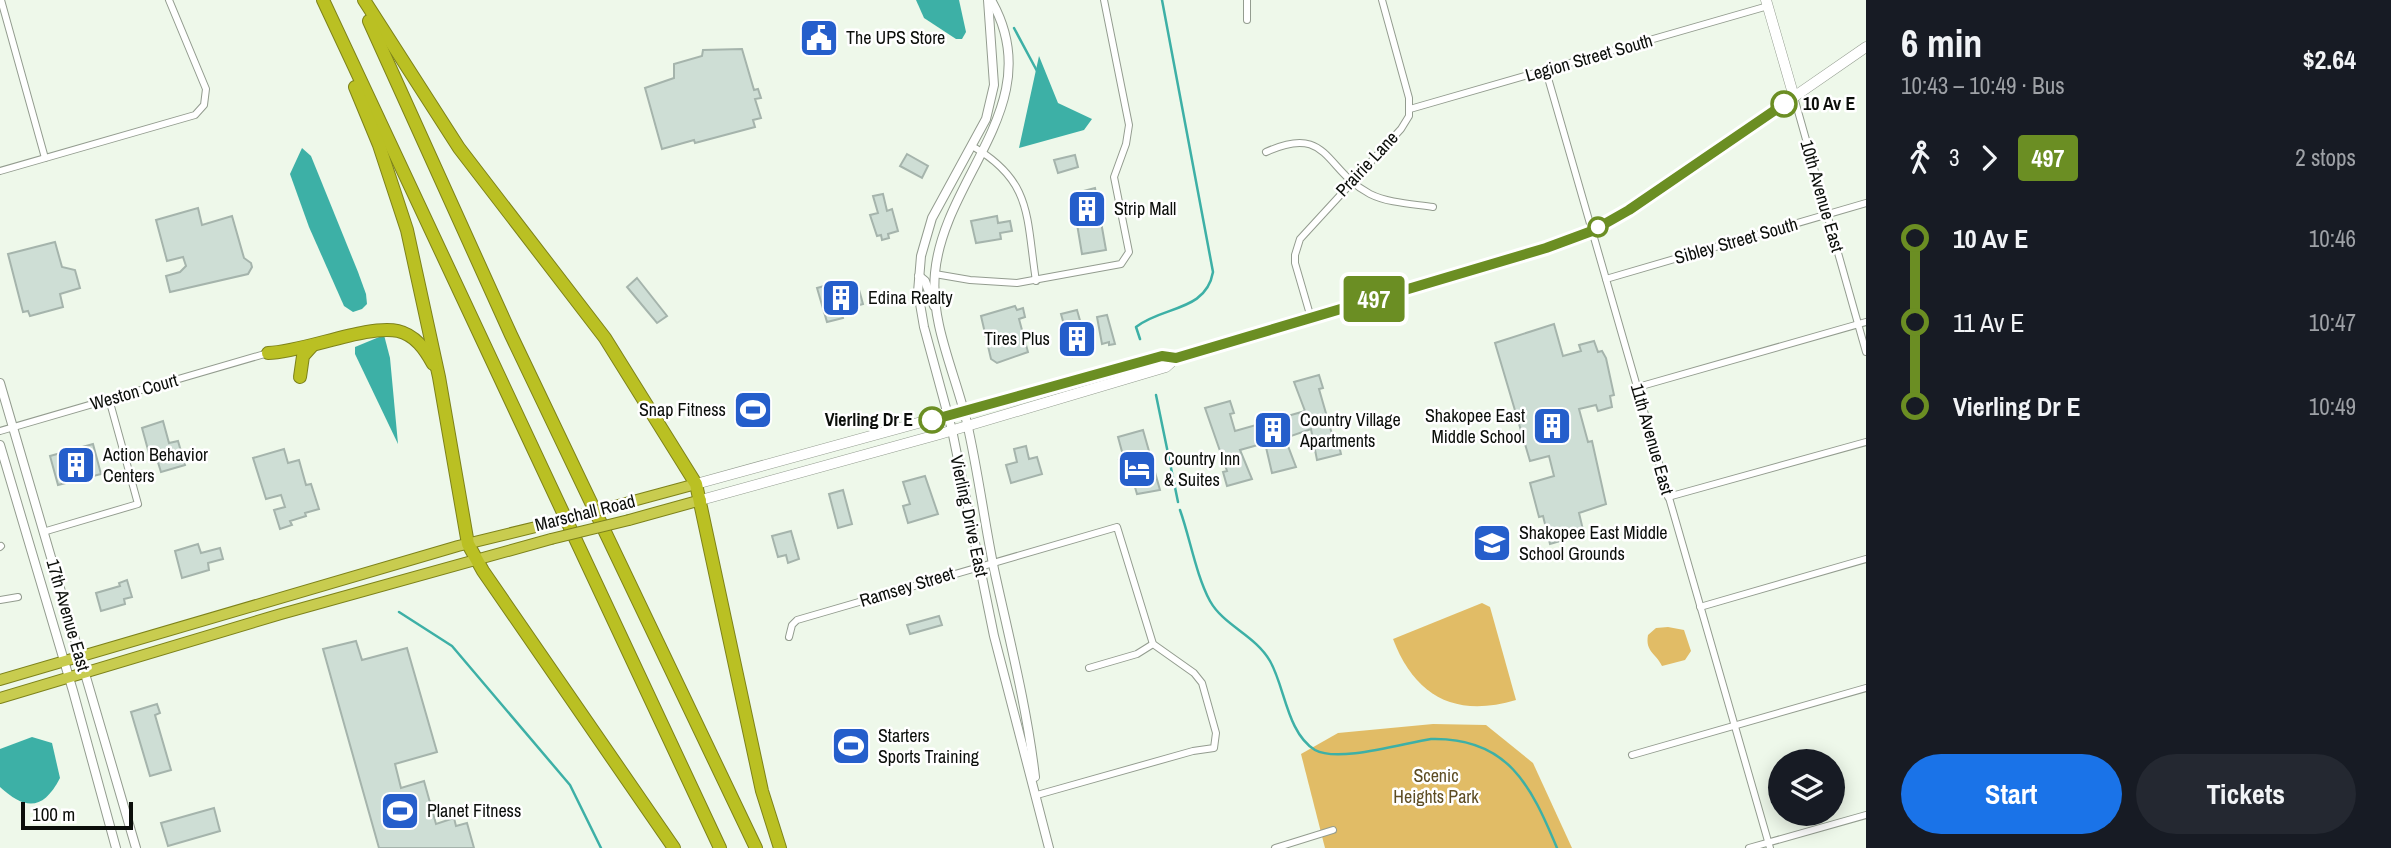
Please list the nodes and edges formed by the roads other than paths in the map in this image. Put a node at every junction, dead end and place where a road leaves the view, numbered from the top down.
1 (1, 0) edge
2 (169, 0) edge
3 (322, 0) edge
4 (362, 0) edge
5 (990, 0) edge
6 (1104, 0) edge
7 (1247, 0) edge
8 (1382, 0) edge
9 (1767, 3) edge
10 (1247, 20) dead end
11 (1866, 47) edge
12 (1546, 71) junction
13 (1794, 97) junction
14 (1410, 109) junction
15 (972, 146) junction
16 (983, 152) junction
17 (1266, 152) dead end
18 (45, 158) junction
19 (0, 171) edge
20 (1352, 180) junction
21 (1866, 204) edge
22 (1433, 207) dead end
23 (1827, 215) junction
24 (1592, 231) junction
25 (935, 274) junction
26 (919, 276) junction
27 (1606, 279) junction
28 (1036, 281) junction
29 (939, 315) junction
30 (1311, 318) junction
31 (1866, 322) edge
32 (1858, 324) junction
33 (313, 345) junction
34 (1866, 352) edge
35 (268, 353) joint
36 (1176, 358) junction
37 (300, 377) dead end
38 (439, 377) junction
39 (0, 383) edge
40 (1638, 387) junction
41 (109, 399) junction
42 (964, 410) junction
43 (948, 415) junction
44 (968, 426) junction
45 (12, 429) junction
46 (952, 430) junction
47 (0, 431) edge
48 (1866, 442) edge
49 (0, 445) edge
50 (696, 484) junction
51 (1668, 497) junction
52 (701, 500) junction
53 (43, 532) junction
54 (468, 544) junction
55 (476, 558) junction
56 (1866, 559) edge
57 (993, 562) junction
58 (979, 565) junction
59 (18, 597) dead end
60 (0, 600) edge
61 (1700, 607) junction
62 (789, 637) dead end
63 (1153, 644) junction
64 (81, 656) junction
65 (63, 661) junction
66 (1089, 668) dead end
67 (85, 673) junction
68 (69, 678) junction
69 (0, 680) edge
70 (1866, 688) edge
71 (0, 698) edge
72 (1734, 727) junction
73 (1632, 755) dead end
74 (1037, 794) junction
75 (1866, 815) edge
76 (1333, 830) dead end
77 (1769, 845) edge
78 (116, 848) edge
79 (136, 848) edge
80 (674, 848) edge
81 (720, 848) edge
82 (756, 848) edge
83 (779, 848) edge
84 (1049, 848) edge
85 (1275, 848) edge
86 (1749, 848) edge

1 - 18 street
2 - 18 street
3 - 38 highway
3 - 81 highway
4 - 50 highway
4 - 82 highway
5 - 15 street, Vierling Drive East
5 - 16 street, Vierling Drive East
6 - 28 street
7 - 10 street
8 - 14 street
9 - 12 street, Legion Street South
9 - 13 main road, 10th Avenue East
11 - 13 main road, Marschall Road
12 - 14 street, Legion Street South
12 - 24 street, 11th Avenue East
13 - 23 street, 10th Avenue East
13 - 24 main road, Marschall Road
14 - 20 street, Prairie Lane
15 - 16 street
15 - 26 street, Vierling Drive East
16 - 25 street, Vierling Drive East
16 - 28 street
17 - 20 street
18 - 19 street
20 - 22 street
20 - 30 street, Prairie Lane
21 - 23 street, Sibley Street South
23 - 27 street, Sibley Street South
23 - 32 street, 10th Avenue East
24 - 27 street, 11th Avenue East
24 - 30 main road, Marschall Road
25 - 28 street
25 - 29 street, Vierling Drive East
26 - 29 street
26 - 43 street, Vierling Drive East
27 - 40 street, 11th Avenue East
29 - 42 street, Vierling Drive East
30 - 36 main road, Marschall Road
31 - 32 street
32 - 34 street, 10th Avenue East
32 - 40 street
33 - 35 highway
33 - 37 highway
33 - 38 highway
35 - 41 street, Weston Court
36 - 42 main road, Marschall Road
36 - 44 main road, Marschall Road
38 - 54 highway
39 - 45 street, 17th Avenue East
40 - 51 street, 11th Avenue East
41 - 45 street, Weston Court
41 - 53 street
42 - 43 main road, Marschall Road
42 - 44 street, Vierling Drive East
43 - 46 street, Vierling Drive East
43 - 50 main road, Marschall Road
44 - 46 main road, Marschall Road
44 - 57 street, Vierling Drive East
45 - 47 street, Weston Court
45 - 53 street, 17th Avenue East
46 - 52 main road, Marschall Road
46 - 58 street, Vierling Drive East
48 - 51 street
49 - 65 street, 17th Avenue East
50 - 52 highway
50 - 54 highway, Marschall Road, bridge
51 - 61 street, 11th Avenue East
52 - 55 highway, Marschall Road, bridge
52 - 83 highway
53 - 64 street, 17th Avenue East
54 - 55 highway
54 - 64 highway, Marschall Road
55 - 67 highway, Marschall Road
55 - 80 highway
56 - 61 street
57 - 58 street, Ramsey Street
57 - 63 street, Ramsey Street
57 - 74 street, Vierling Drive East
58 - 62 street, Ramsey Street
58 - 74 street, Vierling Drive East
59 - 60 street
61 - 72 street, 11th Avenue East
63 - 66 street
63 - 74 street
64 - 65 highway, Marschall Road
64 - 67 street, 17th Avenue East
65 - 68 street, 17th Avenue East
65 - 69 highway, Marschall Road
67 - 68 highway, Marschall Road
67 - 79 street, 17th Avenue East
68 - 71 highway, Marschall Road
68 - 78 street, 17th Avenue East
70 - 72 street
72 - 73 street
72 - 77 street, 11th Avenue East
74 - 84 street, Vierling Drive East
75 - 77 street
76 - 85 street
77 - 86 street

